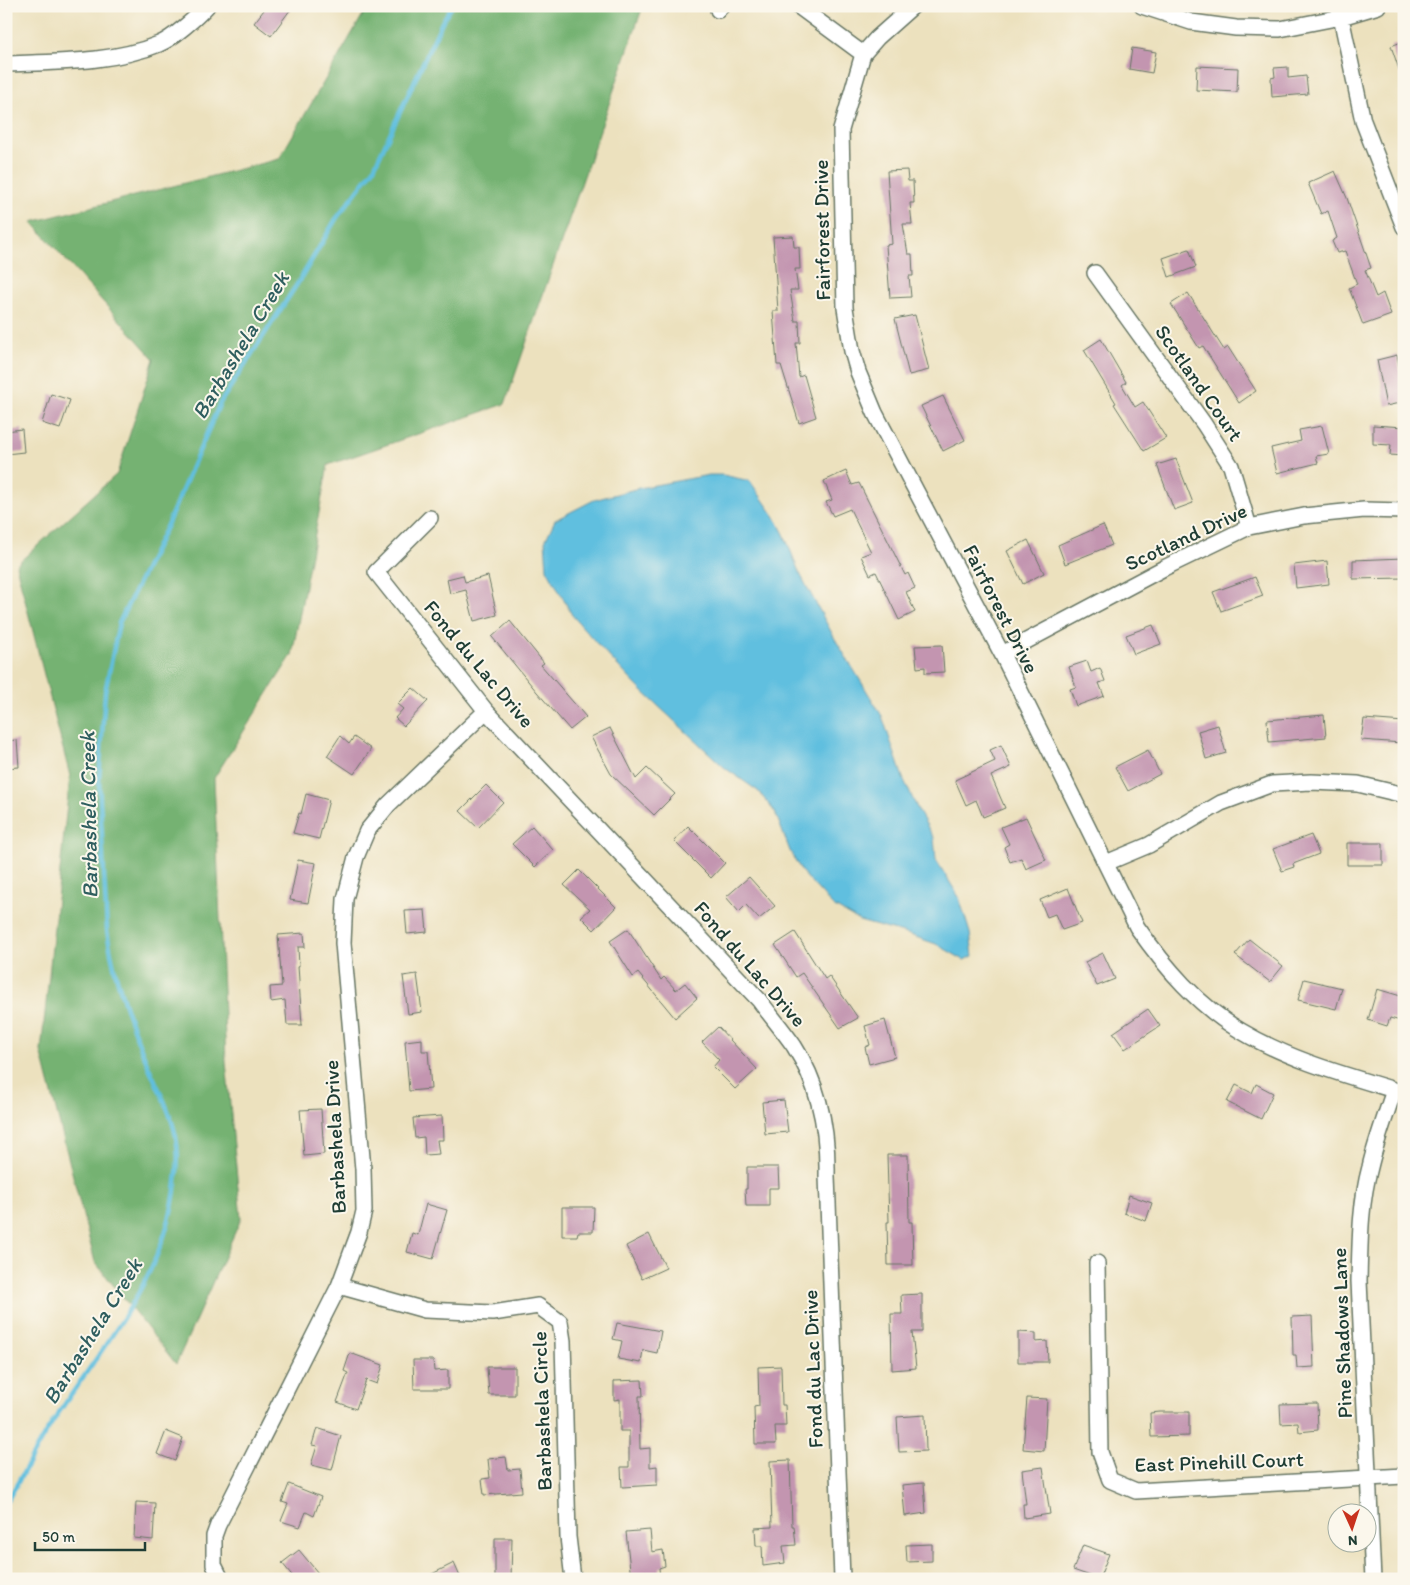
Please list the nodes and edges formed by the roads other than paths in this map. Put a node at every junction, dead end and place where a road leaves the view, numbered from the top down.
1 (207, 6) edge
2 (798, 6) edge
3 (913, 6) edge
4 (1142, 6) edge
5 (1378, 6) edge
6 (1341, 17) junction
7 (863, 54) junction
8 (6, 64) edge
9 (1404, 227) edge
10 (1096, 273) dead end
11 (1404, 511) edge
12 (430, 518) dead end
13 (1249, 527) junction
14 (1002, 654) junction
15 (486, 711) junction
16 (1404, 795) edge
17 (1106, 863) junction
18 (1399, 1091) edge
19 (1097, 1263) dead end
20 (339, 1286) junction
21 (1404, 1476) edge
22 (1369, 1477) junction
23 (222, 1579) edge
24 (573, 1579) edge
25 (842, 1579) edge
26 (1373, 1579) edge

1 - 8 street
2 - 7 street
3 - 7 street, Fairforest Drive
4 - 6 street
5 - 6 street
6 - 9 street
7 - 14 street, Fairforest Drive
10 - 13 street, Scotland Court
11 - 13 street, Scotland Drive
12 - 15 street, Fond du Lac Drive
13 - 14 street, Scotland Drive
14 - 17 street, Fairforest Drive
15 - 20 street, Barbashela Drive
15 - 25 street, Fond du Lac Drive
16 - 17 street
17 - 18 street, Fairforest Drive
18 - 22 street, Pine Shadows Lane
19 - 22 street, East Pinehill Court
20 - 23 street, Barbashela Drive
20 - 24 street, Barbashela Circle
21 - 22 street, East Pinehill Court
22 - 26 street, Pine Shadows Lane

